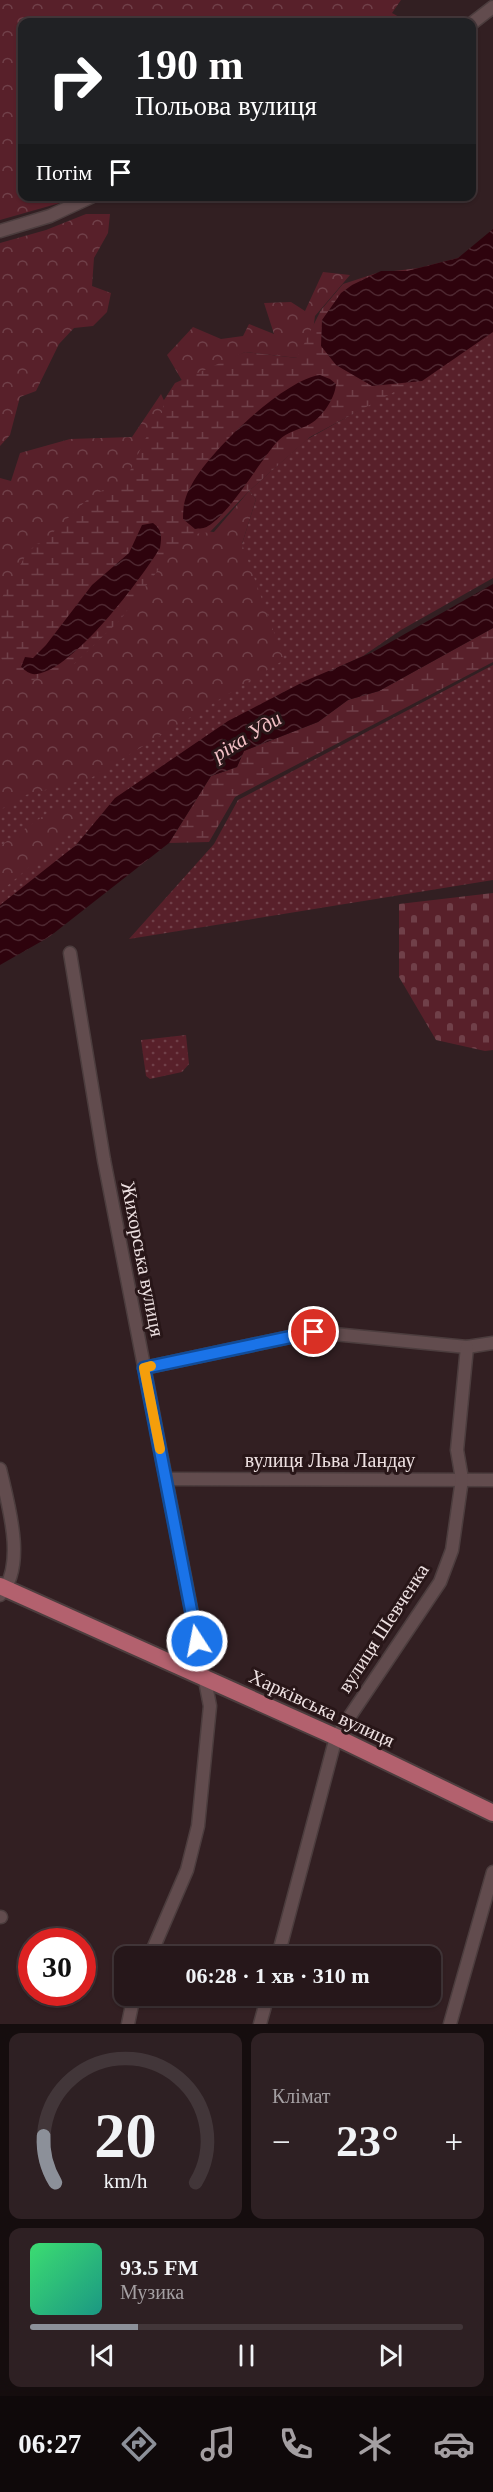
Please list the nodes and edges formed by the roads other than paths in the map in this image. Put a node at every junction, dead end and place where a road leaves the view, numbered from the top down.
1 (493, 7) edge
2 (476, 20) edge
3 (82, 201) edge
4 (0, 231) edge
5 (70, 953) dead end
6 (493, 1343) edge
7 (467, 1347) junction
8 (144, 1368) junction
9 (0, 1469) edge
10 (167, 1479) junction
11 (462, 1479) junction
12 (493, 1480) edge
13 (2, 1590) edge
14 (207, 1679) junction
15 (336, 1737) junction
16 (493, 1813) edge
17 (493, 1872) edge
18 (154, 1946) edge
19 (281, 1946) edge
20 (132, 2006) edge
21 (265, 2006) edge
22 (128, 2024) edge
23 (260, 2024) edge
24 (450, 2024) edge

1 - 2 street
3 - 4 street
5 - 8 street, Жихорська вулиця
6 - 7 street
7 - 8 street
7 - 11 street, вулиця Шевченка
8 - 10 street, Жихорська вулиця
9 - 13 street
10 - 11 street, вулиця Льва Ландау
10 - 14 street, Жихорська вулиця
11 - 12 street, вулиця Льва Ландау
11 - 15 street, вулиця Шевченка
13 - 14 main road, Харківська вулиця
14 - 15 main road, Харківська вулиця
14 - 18 street, Жихорська вулиця
15 - 16 main road, Харківська вулиця
15 - 19 street, вулиця Шевченка
17 - 24 street
20 - 22 street
21 - 23 street

